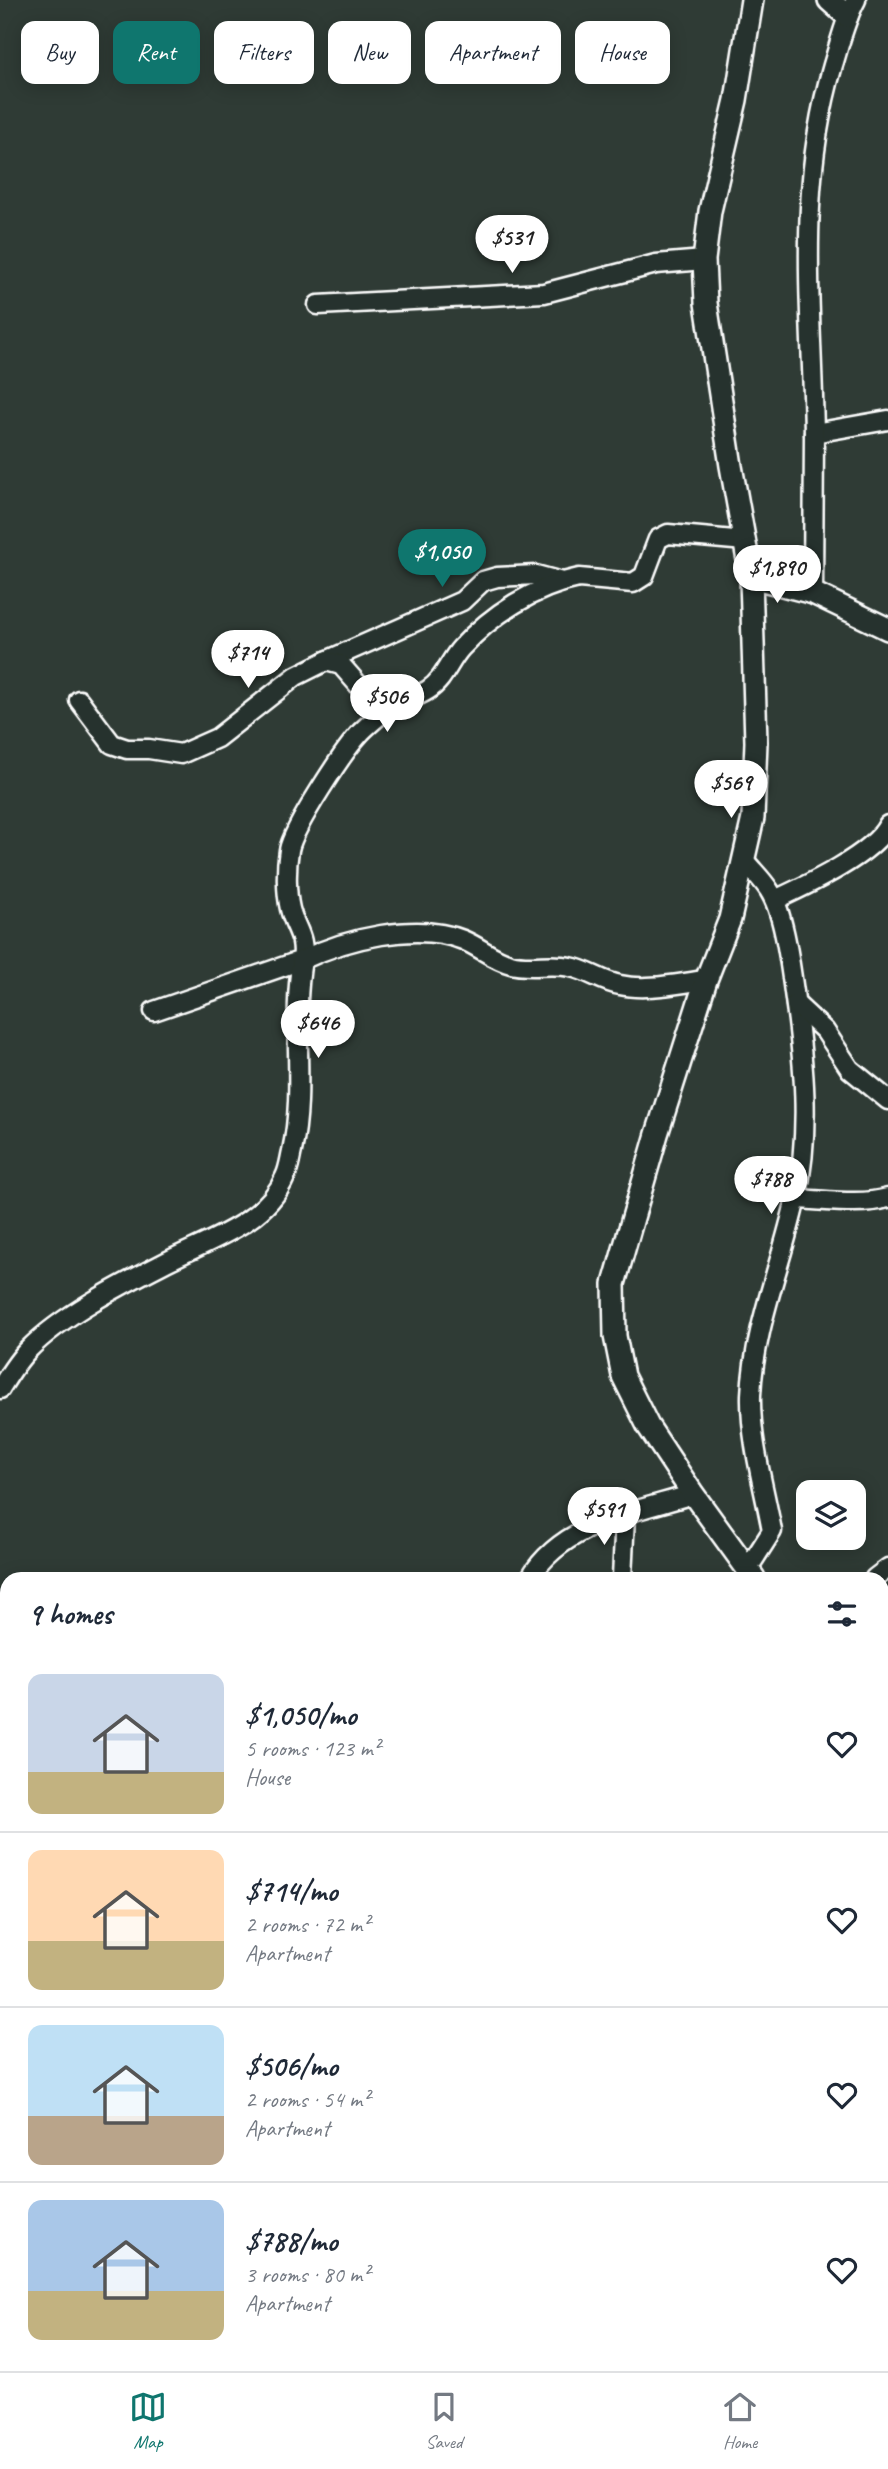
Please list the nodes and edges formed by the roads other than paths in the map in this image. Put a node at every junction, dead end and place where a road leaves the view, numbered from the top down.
1 (752, 0) edge
2 (829, 0) edge
3 (852, 8) edge
4 (704, 260) junction
5 (318, 305) dead end
6 (888, 420) edge
7 (814, 433) junction
8 (745, 541) junction
9 (751, 577) junction
10 (562, 582) junction
11 (813, 593) junction
12 (888, 629) edge
13 (326, 661) junction
14 (79, 700) dead end
15 (383, 713) junction
16 (888, 825) edge
17 (745, 862) junction
18 (775, 900) junction
19 (302, 960) junction
20 (706, 980) junction
21 (796, 1004) junction
22 (153, 1011) dead end
23 (888, 1100) edge
24 (888, 1198) edge
25 (796, 1199) junction
26 (0, 1389) edge
27 (693, 1494) junction
28 (625, 1516) junction
29 (534, 1572) edge
30 (622, 1572) edge
31 (750, 1572) edge
32 (752, 1572) edge

1 - 4 street
2 - 3 street
3 - 7 street
4 - 5 street
4 - 8 street
6 - 7 street
7 - 11 street
8 - 9 street
8 - 10 street
9 - 11 street
9 - 17 street
10 - 13 street
10 - 15 street
11 - 12 street
13 - 14 street
13 - 15 street
15 - 19 street
16 - 18 street
17 - 18 street
17 - 20 street
18 - 21 street
19 - 20 street
19 - 22 street
19 - 26 street
20 - 27 street
21 - 23 street
21 - 25 street
24 - 25 street
25 - 32 street
27 - 28 street
27 - 31 street
28 - 29 street
28 - 30 street

